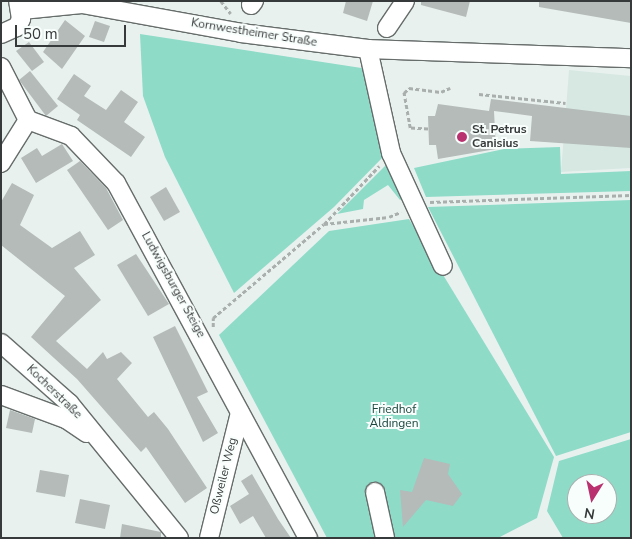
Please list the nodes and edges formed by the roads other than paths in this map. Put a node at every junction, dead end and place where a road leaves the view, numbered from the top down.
1 (405, 1) edge
2 (20, 5) edge
3 (127, 6) edge
4 (387, 28) dead end
5 (1, 34) edge
6 (368, 49) junction
7 (631, 58) edge
8 (1, 67) edge
9 (28, 120) junction
10 (1, 163) edge
11 (443, 266) dead end
12 (1, 343) edge
13 (1, 394) edge
14 (240, 414) junction
15 (104, 444) junction
16 (375, 492) dead end
17 (179, 538) edge
18 (209, 538) edge
19 (308, 538) edge
20 (385, 538) edge

1 - 4 street
2 - 3 street, Kornwestheimer Straße
2 - 5 street
3 - 6 street, Kornwestheimer Straße
6 - 7 street, Kornwestheimer Straße
6 - 11 street
8 - 9 street
9 - 10 street
9 - 14 street, Ludwigsburger Steige
12 - 15 street, Kocherstraße
13 - 15 street, Kocherstraße
14 - 18 street, Oßweiler Weg
14 - 19 street, Ludwigsburger Steige
15 - 17 street, Kocherstraße
16 - 20 street

